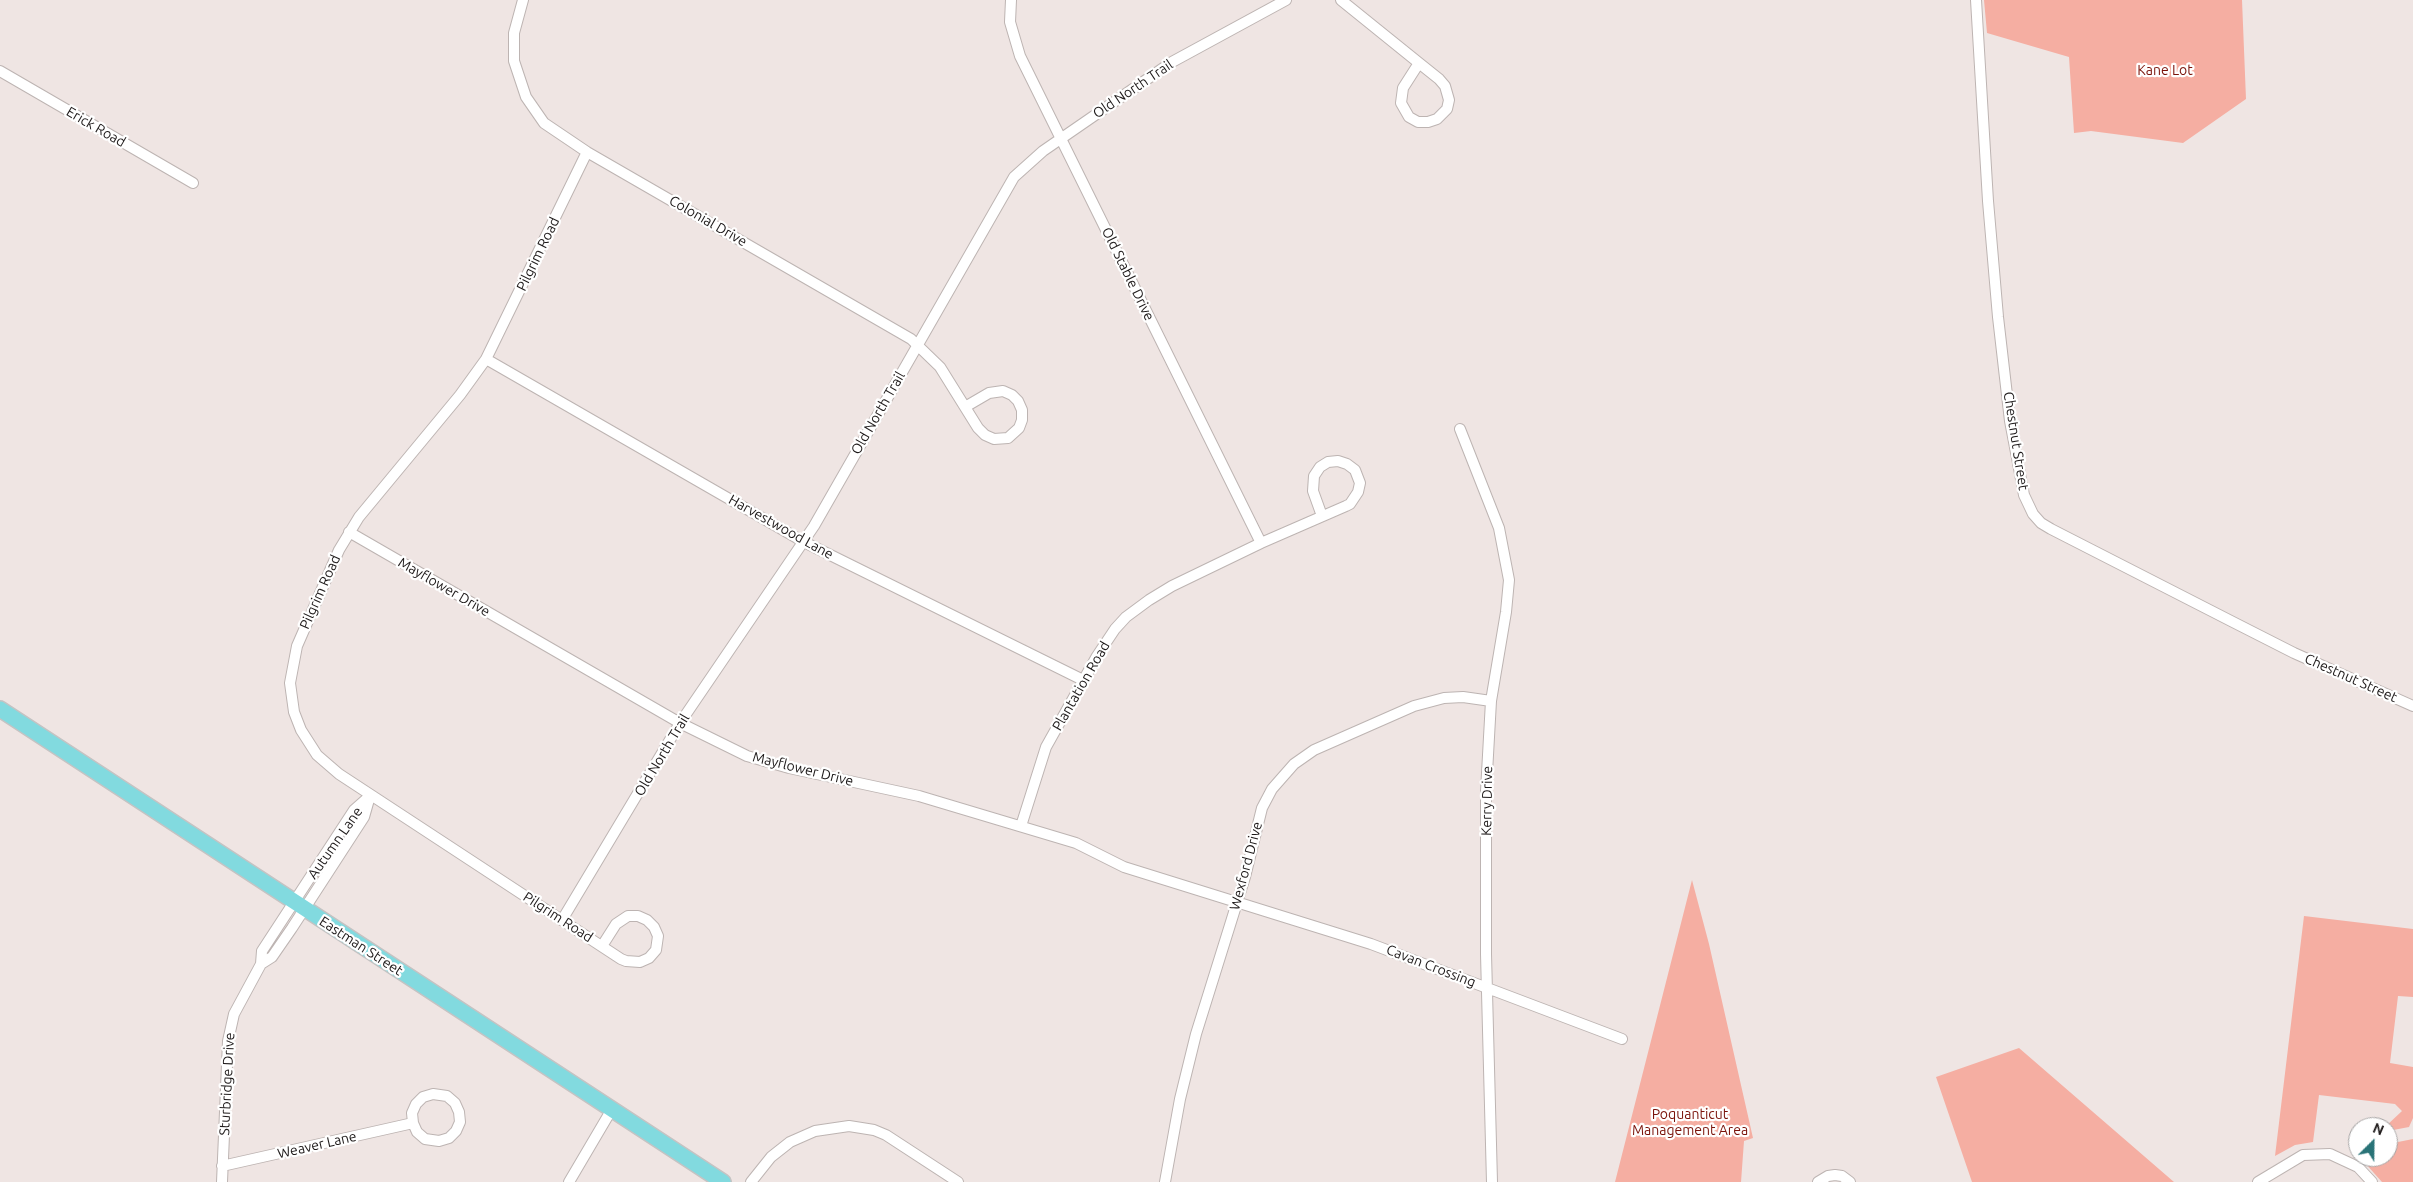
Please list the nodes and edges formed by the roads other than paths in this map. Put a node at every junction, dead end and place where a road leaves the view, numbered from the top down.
1 (523, 0) edge
2 (1011, 0) edge
3 (1286, 0) edge
4 (1341, 0) edge
5 (1976, 0) edge
6 (1419, 63) junction
7 (0, 71) edge
8 (1061, 138) junction
9 (587, 152) junction
10 (192, 183) dead end
11 (918, 344) junction
12 (486, 359) junction
13 (966, 407) junction
14 (1460, 429) dead end
15 (1322, 516) junction
16 (349, 532) junction
17 (804, 542) junction
18 (1260, 543) junction
19 (1083, 680) junction
20 (1491, 701) junction
21 (2413, 706) edge
22 (0, 709) edge
23 (680, 723) junction
24 (371, 795) junction
25 (1021, 826) junction
26 (1237, 901) junction
27 (299, 905) junction
28 (562, 920) junction
29 (602, 946) junction
30 (1487, 987) junction
31 (1622, 1038) dead end
32 (612, 1110) junction
33 (412, 1123) junction
34 (222, 1166) junction
35 (717, 1180) edge
36 (222, 1182) edge
37 (569, 1182) edge
38 (751, 1182) edge
39 (958, 1182) edge
40 (1165, 1182) edge
41 (1492, 1182) edge
42 (1818, 1182) edge
43 (1850, 1182) edge
44 (2258, 1182) edge
45 (2372, 1182) edge

1 - 9 street, Colonial Drive
2 - 8 street, Old Stable Drive
3 - 8 street, Old North Trail
4 - 6 street
5 - 21 street, Chestnut Street
6 - 6 street
7 - 10 street, Erick Road
8 - 11 street, Old North Trail
8 - 18 street, Old Stable Drive
9 - 11 street, Colonial Drive
9 - 12 street, Pilgrim Road
11 - 13 street, Colonial Drive
11 - 17 street, Old North Trail
12 - 16 street, Pilgrim Road
12 - 17 street, Harvestwood Lane
13 - 13 street, Colonial Drive
14 - 20 street, Kerry Drive
15 - 15 street, Plantation Road
15 - 18 street, Plantation Road
16 - 23 street, Mayflower Drive
16 - 24 street, Pilgrim Road
17 - 19 street, Harvestwood Lane
17 - 23 street, Old North Trail
18 - 19 street, Plantation Road
19 - 25 street, Plantation Road
20 - 26 street, Wexford Drive
20 - 30 street, Kerry Drive
22 - 27 main road, Eastman Street
23 - 25 street, Mayflower Drive
23 - 28 street, Old North Trail
24 - 27 street, Autumn Lane
24 - 28 street, Pilgrim Road
25 - 26 street, Mayflower Drive
26 - 30 street, Cavan Crossing
26 - 40 street, Wexford Drive
27 - 32 main road, Eastman Street
27 - 34 street, Sturbridge Drive
28 - 29 street, Pilgrim Road
29 - 29 street, Pilgrim Road
30 - 31 street, Cavan Crossing
30 - 41 street, Kerry Drive
32 - 35 main road, Eastman Street
32 - 37 street
33 - 33 street
33 - 34 street, Weaver Lane
34 - 36 street, Sturbridge Drive
38 - 39 street
42 - 43 street
44 - 45 street

